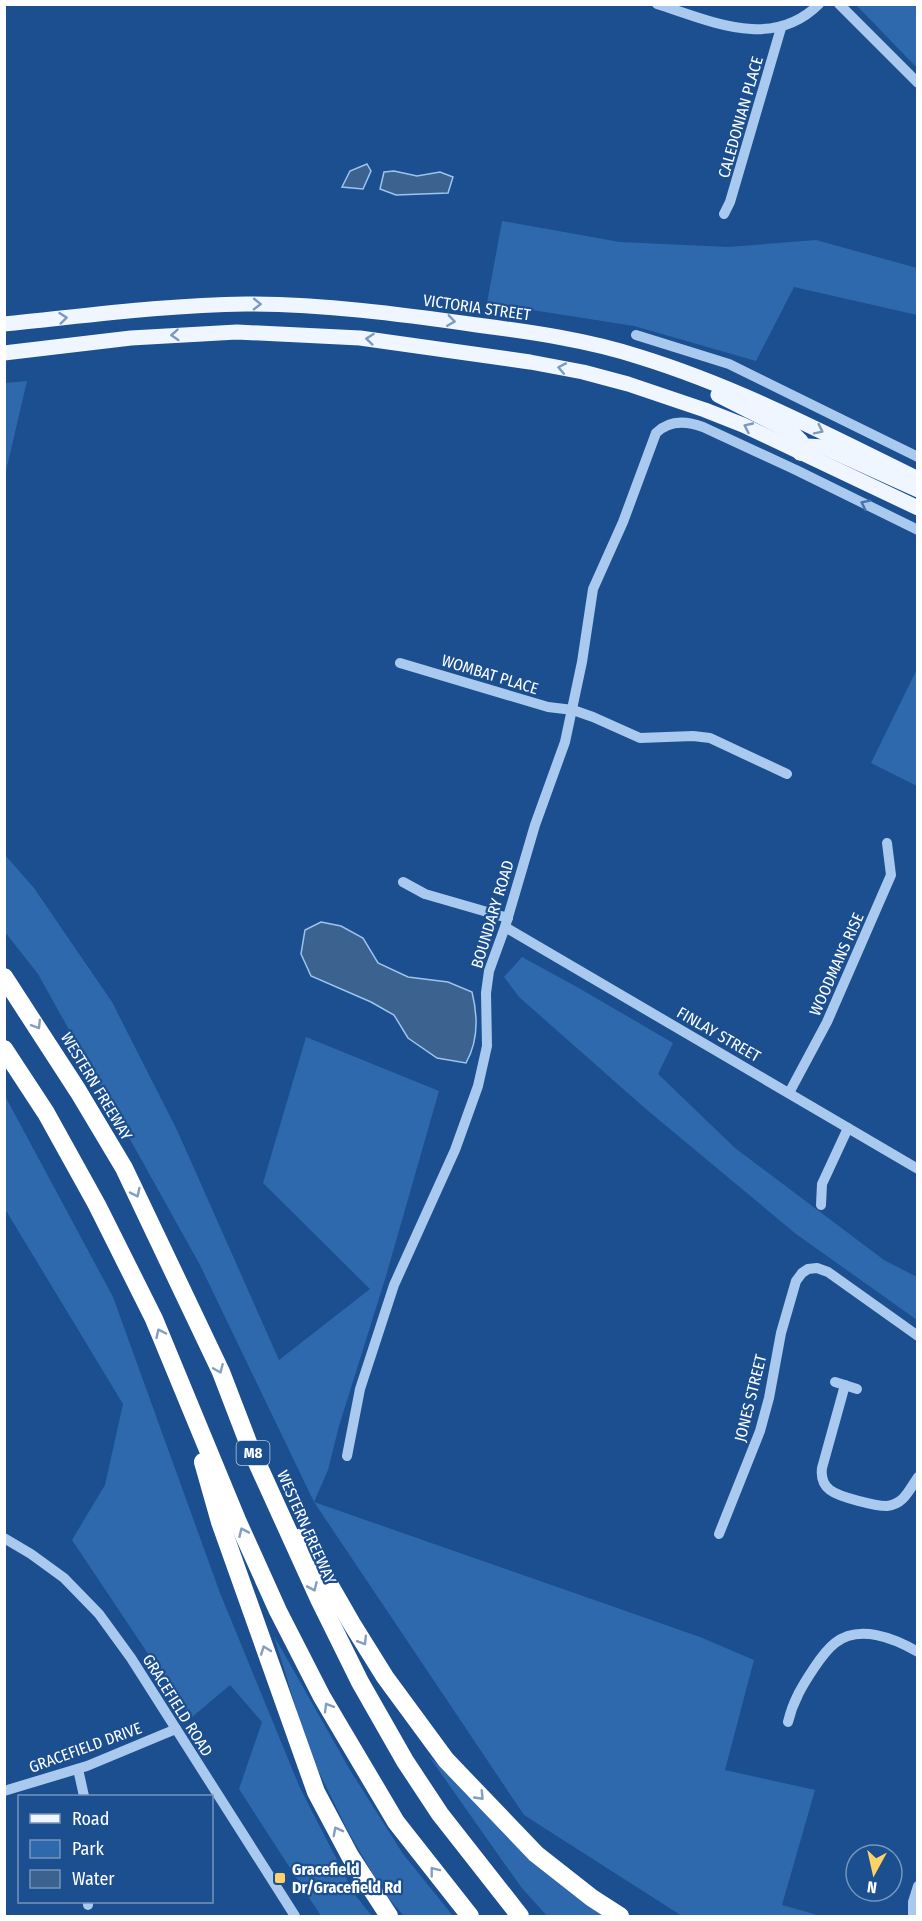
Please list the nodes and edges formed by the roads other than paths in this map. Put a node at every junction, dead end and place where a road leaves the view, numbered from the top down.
1 (657, 4) edge
2 (819, 4) edge
3 (839, 4) edge
4 (781, 28) junction
5 (918, 83) edge
6 (724, 214) dead end
7 (4, 324) edge
8 (636, 335) dead end
9 (4, 353) edge
10 (645, 358) junction
11 (800, 453) junction
12 (918, 457) edge
13 (796, 470) junction
14 (918, 479) edge
15 (918, 490) edge
16 (918, 508) edge
17 (918, 530) edge
18 (400, 663) dead end
19 (573, 710) junction
20 (787, 774) dead end
21 (887, 843) dead end
22 (403, 882) dead end
23 (507, 922) junction
24 (4, 977) edge
25 (4, 1049) edge
26 (789, 1093) junction
27 (848, 1128) junction
28 (918, 1169) edge
29 (821, 1205) dead end
30 (918, 1335) edge
31 (171, 1358) junction
32 (857, 1389) dead end
33 (249, 1445) junction
34 (347, 1456) dead end
35 (918, 1477) edge
36 (719, 1534) dead end
37 (4, 1538) edge
38 (918, 1652) edge
39 (788, 1722) dead end
40 (176, 1729) junction
41 (78, 1769) junction
42 (4, 1791) edge
43 (84, 1795) edge
44 (918, 1886) edge
45 (295, 1917) edge
46 (389, 1917) edge
47 (470, 1917) edge
48 (520, 1917) edge
49 (620, 1917) edge
50 (913, 1917) edge

1 - 4 street
2 - 4 street
3 - 5 street
4 - 6 street, CALEDONIAN PLACE
7 -> 10 main road, VICTORIA STREET
8 - 12 street
11 -> 9 main road
10 - 11 main road
10 -> 14 main road, VICTORIA STREET
11 - 13 street
11 - 15 main road
11 - 16 main road
17 -> 13 street
13 - 19 street, BOUNDARY ROAD
18 - 19 street, WOMBAT PLACE
19 - 20 street, WOMBAT PLACE
19 - 23 street, BOUNDARY ROAD
21 - 26 street, WOODMANS RISE
22 - 23 street, FINLAY STREET
23 - 26 street, FINLAY STREET
23 - 34 street, BOUNDARY ROAD
24 -> 33 highway, WESTERN FREEWAY / M8
31 -> 25 highway, M8
26 - 27 street, FINLAY STREET
27 - 28 street, FINLAY STREET
27 - 29 street
30 - 36 street, JONES STREET
46 -> 31 highway
47 -> 31 highway, M8
32 - 35 street
33 -> 48 highway, WESTERN FREEWAY / M8
33 -> 49 highway
37 - 40 street, GRACEFIELD ROAD
38 - 39 street
40 - 41 street, GRACEFIELD DRIVE
40 - 45 street, GRACEFIELD ROAD
41 - 42 street, GRACEFIELD DRIVE
41 - 43 street
44 - 50 street

